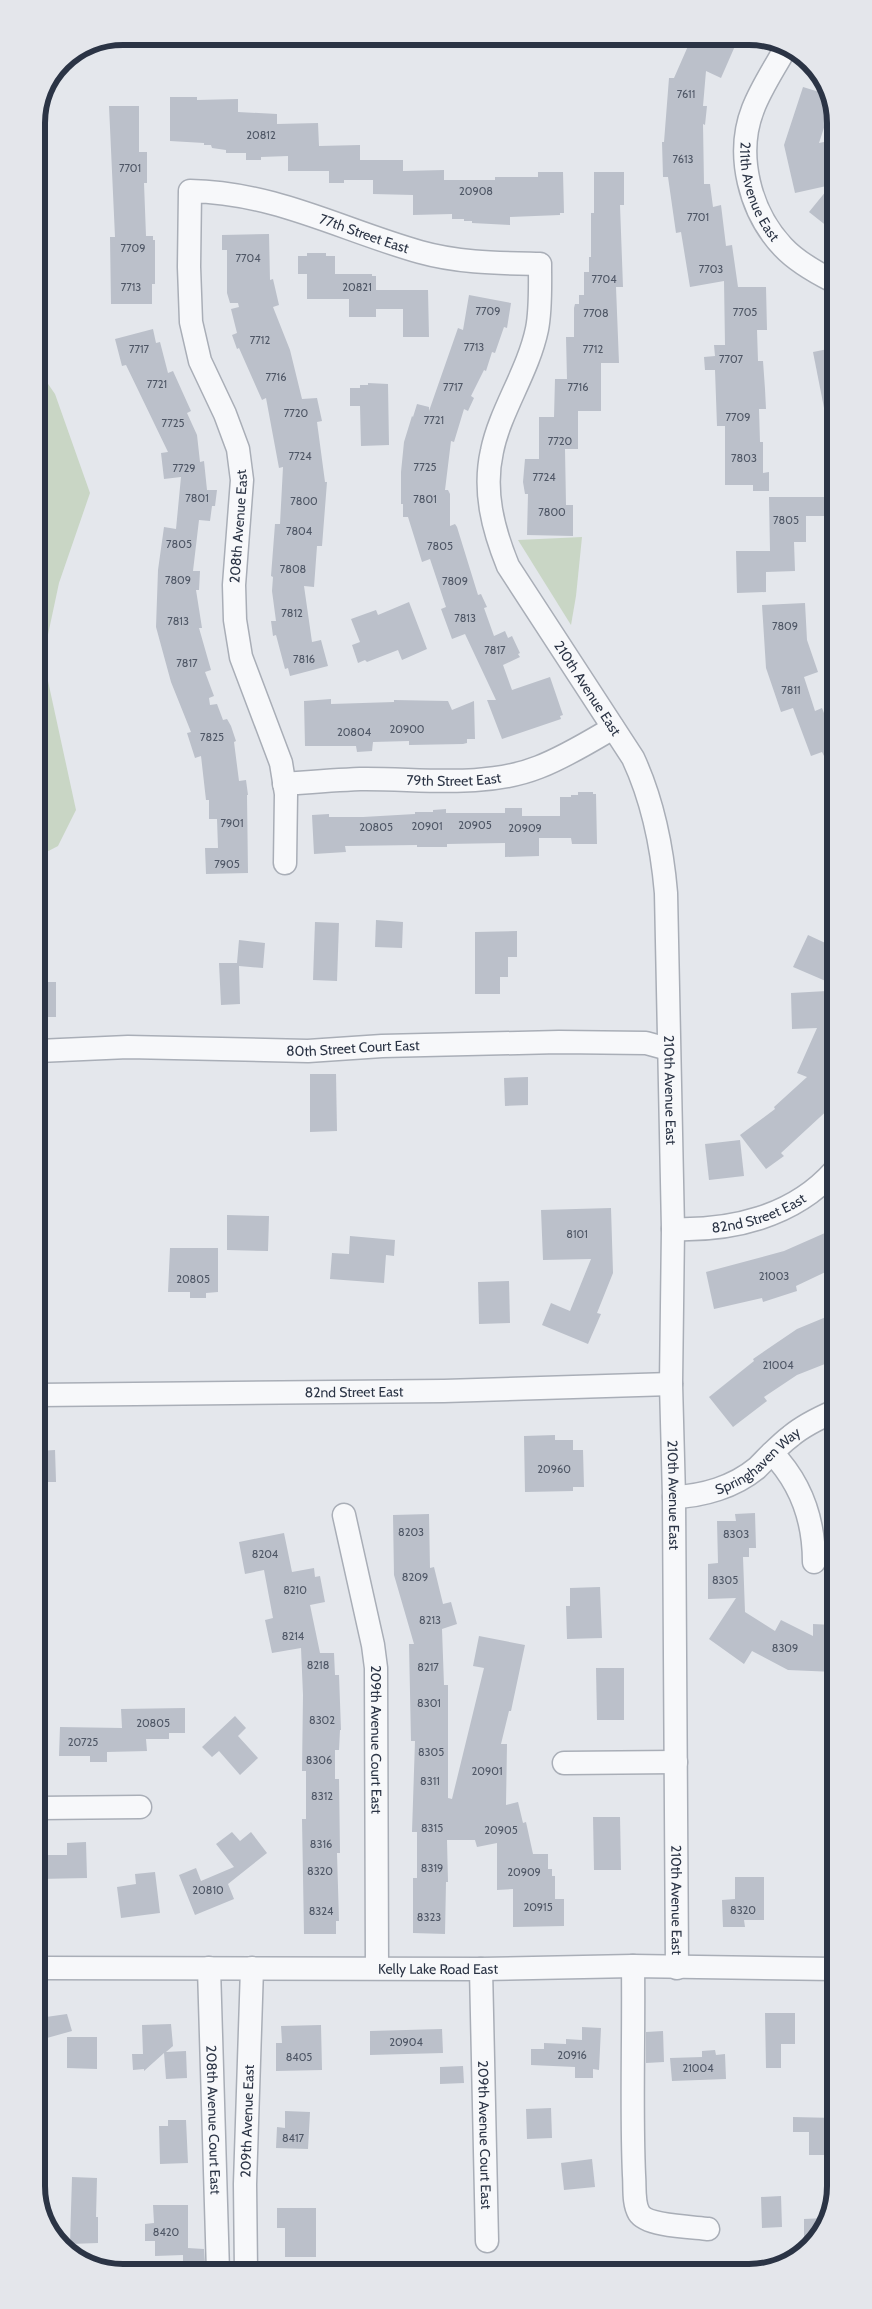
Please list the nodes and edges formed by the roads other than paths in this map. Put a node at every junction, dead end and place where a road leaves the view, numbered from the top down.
1 (783, 53) edge
2 (190, 190) joint
3 (540, 264) joint
4 (827, 278) edge
5 (613, 728) junction
6 (284, 784) junction
7 (284, 863) dead end
8 (668, 1049) junction
9 (45, 1051) edge
10 (827, 1178) edge
11 (672, 1229) junction
12 (671, 1384) junction
13 (45, 1395) edge
14 (827, 1414) edge
15 (772, 1453) junction
16 (674, 1497) junction
17 (344, 1515) dead end
18 (814, 1562) dead end
19 (676, 1762) junction
20 (564, 1763) dead end
21 (140, 1807) dead end
22 (45, 1808) edge
23 (633, 1966) junction
24 (45, 1968) edge
25 (210, 1968) junction
26 (252, 1968) junction
27 (377, 1968) junction
28 (677, 1968) junction
29 (481, 1969) junction
30 (827, 1969) edge
31 (708, 2228) dead end
32 (487, 2241) dead end
33 (218, 2264) edge
34 (246, 2264) edge

1 - 4 street, 211th Avenue East
2 - 3 street, 77th Street East
2 - 6 street, 208th Avenue East
3 - 5 street, 210th Avenue East
5 - 6 street, 79th Street East
5 - 8 street, 210th Avenue East
6 - 7 street, 208th Avenue East
8 - 9 street, 80th Street Court East
8 - 11 street, 210th Avenue East
10 - 11 street, 82nd Street East
11 - 12 street, 210th Avenue East
12 - 13 street, 82nd Street East
12 - 16 street, 210th Avenue East
14 - 15 street, Springhaven Way
15 - 16 street, Springhaven Way
15 - 18 street
16 - 19 street, 210th Avenue East
17 - 27 street, 209th Avenue Court East
19 - 20 street
19 - 28 street, 210th Avenue East
21 - 22 street
23 - 28 street, Kelly Lake Road East
23 - 29 street, Kelly Lake Road East
23 - 31 street
24 - 25 street, Kelly Lake Road East
25 - 26 street, Kelly Lake Road East
25 - 33 street, 208th Avenue Court East
26 - 27 street, Kelly Lake Road East
26 - 34 street, 209th Avenue East
27 - 29 street, Kelly Lake Road East
28 - 30 street, Kelly Lake Road East
29 - 32 street, 209th Avenue Court East

